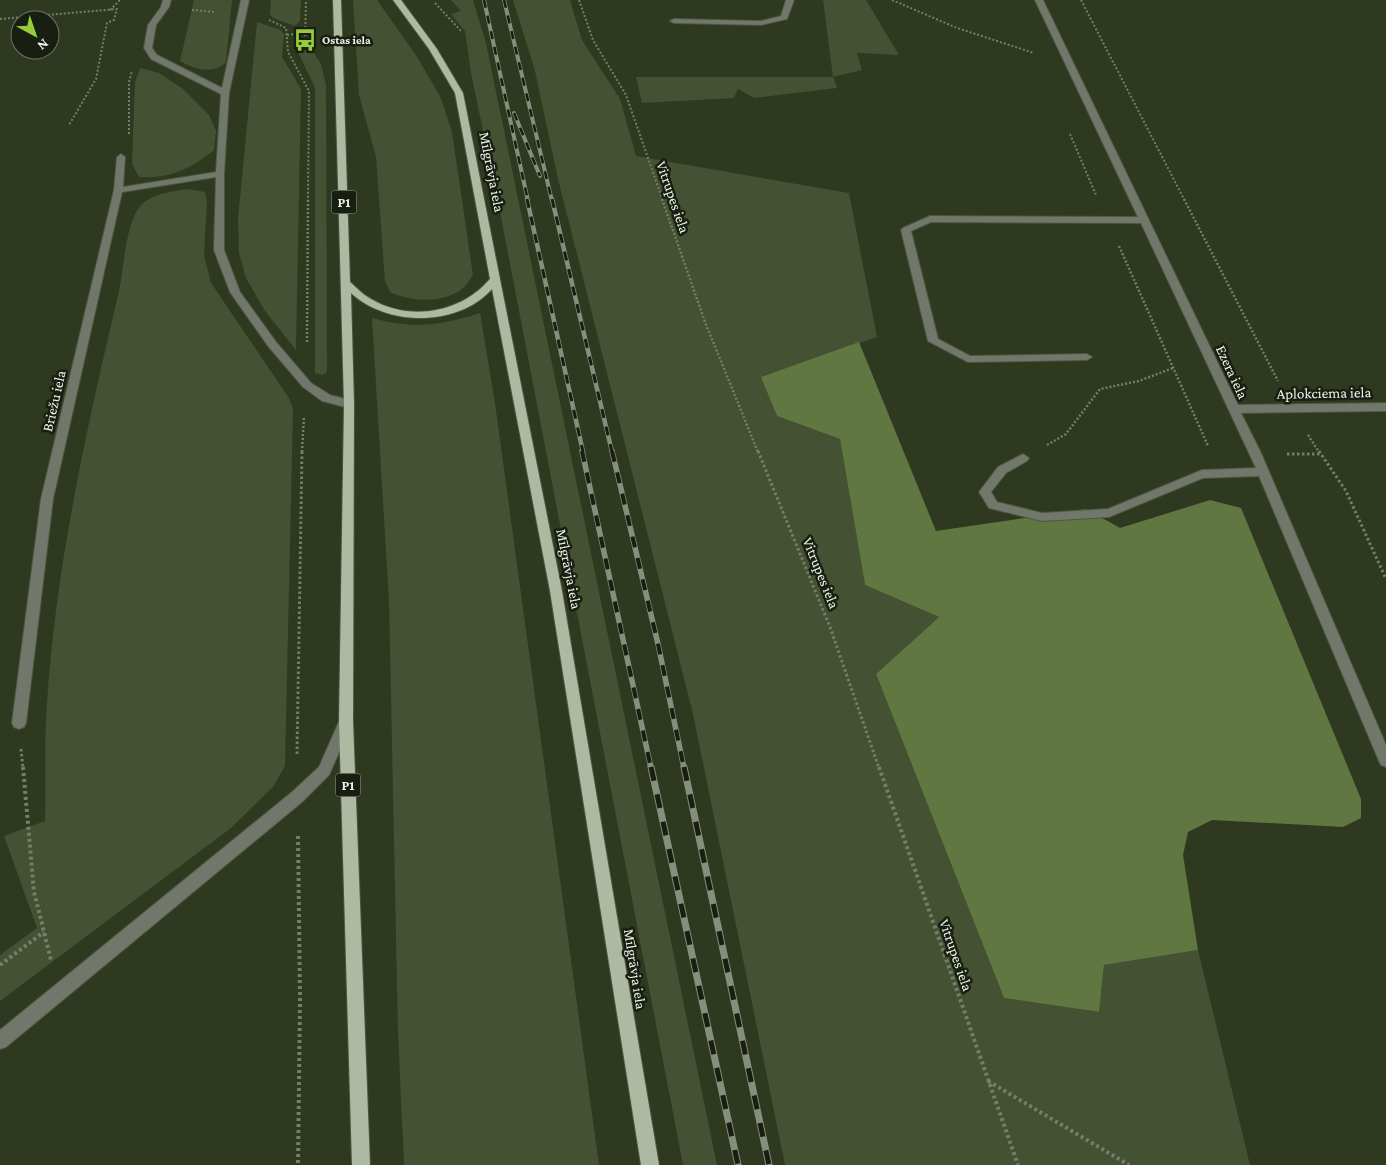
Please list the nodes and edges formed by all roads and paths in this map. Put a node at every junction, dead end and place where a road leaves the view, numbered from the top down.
1 (120, 0) edge
2 (167, 0) edge
3 (244, 0) edge
4 (306, 0) edge
5 (337, 0) edge
6 (397, 0) edge
7 (432, 0) edge
8 (579, 0) edge
9 (790, 0) edge
10 (892, 0) edge
11 (1039, 0) edge
12 (1081, 0) edge
13 (109, 10) junction
14 (263, 17) dead end
15 (0, 19) edge
16 (674, 21) dead end
17 (462, 32) dead end
18 (305, 33) junction
19 (287, 35) junction
20 (305, 40) dead end
21 (1035, 53) dead end
22 (154, 57) junction
23 (225, 92) junction
24 (69, 125) dead end
25 (121, 157) joint
26 (220, 174) junction
27 (118, 190) junction
28 (1144, 220) junction
29 (495, 280) junction
30 (347, 284) junction
31 (306, 342) dead end
32 (1087, 357) dead end
33 (1173, 368) dead end
34 (349, 404) junction
35 (1386, 407) edge
36 (1294, 408) junction
37 (1233, 409) junction
38 (304, 418) dead end
39 (1023, 458) joint
40 (1262, 472) junction
41 (1386, 579) edge
42 (346, 720) junction
43 (19, 723) joint
44 (297, 755) dead end
45 (1386, 761) edge
46 (298, 837) dead end
47 (44, 932) junction
48 (0, 965) edge
49 (60, 991) junction
50 (0, 1041) edge
51 (988, 1082) junction
52 (298, 1165) edge
53 (360, 1165) edge
54 (650, 1165) edge
55 (1018, 1165) edge
56 (1129, 1165) edge

1 - 13 path
2 - 22 street
3 - 23 street
4 - 18 path
5 - 30 main road, P1
6 - 29 main road, Mīlgrāvja iela
7 - 17 path
8 - 51 path, Vitrupes iela
9 - 16 street
10 - 21 path
11 - 28 street, Ezera iela
12 - 36 path
13 - 15 path
13 - 24 path
14 - 19 path
18 - 19 path
18 - 20 path
19 - 31 path
22 - 23 street
22 - 25 path
23 - 26 street
25 - 27 street, Briežu iela
26 - 27 street
26 - 34 street
27 - 43 street, Briežu iela
28 - 32 street
28 - 37 street, Ezera iela
29 - 30 main road
29 - 54 main road, Mīlgrāvja iela
30 - 34 main road, P1
33 - 39 path
34 - 42 main road, P1
35 - 36 street, Aplokciema iela
36 - 37 street, Aplokciema iela
36 - 41 path
37 - 40 street, Ezera iela
38 - 44 path
39 - 40 street
40 - 45 street, Ezera iela
42 - 49 street
42 - 53 main road, P1
43 - 47 path
46 - 52 path
47 - 48 path
47 - 49 path
49 - 50 street
51 - 55 path, Vitrupes iela
51 - 56 path

